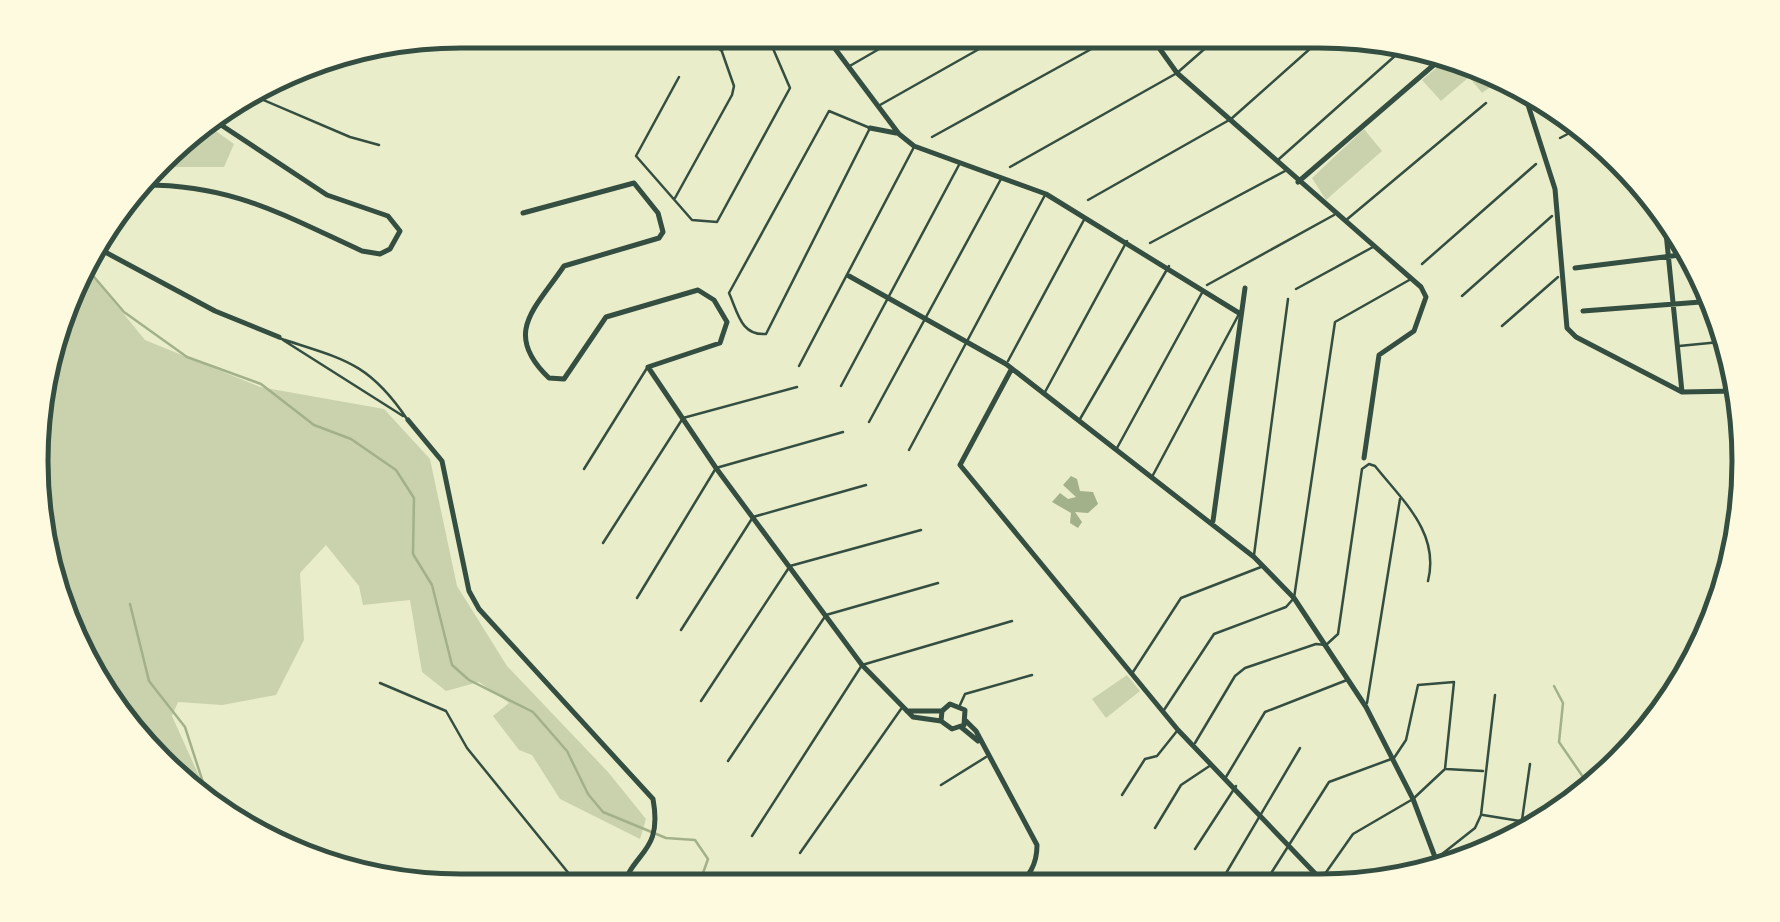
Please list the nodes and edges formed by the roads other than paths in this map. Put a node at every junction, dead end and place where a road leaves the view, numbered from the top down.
1 (773, 48) edge
2 (833, 48) edge
3 (881, 48) edge
4 (979, 48) edge
5 (1093, 48) edge
6 (1159, 48) edge
7 (1206, 48) edge
8 (1311, 48) edge
9 (720, 49) edge
10 (1396, 54) edge
11 (1435, 64) edge
12 (846, 68) junction
13 (1177, 73) junction
14 (680, 77) dead end
15 (261, 99) edge
16 (1486, 103) dead end
17 (1528, 104) edge
18 (878, 105) junction
19 (1230, 119) junction
20 (221, 125) edge
21 (870, 128) junction
22 (899, 134) junction
23 (932, 137) dead end
24 (379, 145) dead end
25 (914, 146) junction
26 (1277, 161) junction
27 (961, 162) junction
28 (1536, 164) dead end
29 (1010, 167) dead end
30 (1286, 170) junction
31 (1002, 178) junction
32 (1298, 182) junction
33 (153, 185) edge
34 (1046, 194) junction
35 (674, 199) junction
36 (1088, 200) dead end
37 (523, 213) dead end
38 (1335, 214) junction
39 (1086, 217) junction
40 (1344, 222) junction
41 (1666, 236) edge
42 (1128, 241) junction
43 (1150, 243) dead end
44 (1373, 247) junction
45 (104, 252) edge
46 (1678, 255) edge
47 (1668, 256) junction
48 (1422, 264) dead end
49 (1169, 266) junction
50 (1575, 268) dead end
51 (849, 276) junction
52 (1412, 279) junction
53 (1205, 287) junction
54 (1245, 288) dead end
55 (1296, 289) dead end
56 (886, 297) junction
57 (1288, 299) dead end
58 (1700, 302) edge
59 (1673, 303) junction
60 (1583, 311) dead end
61 (1239, 313) junction
62 (925, 320) junction
63 (279, 338) junction
64 (966, 342) junction
65 (1715, 342) edge
66 (1677, 346) junction
67 (648, 366) junction
68 (800, 366) dead end
69 (1008, 367) junction
70 (841, 386) dead end
71 (797, 387) dead end
72 (1727, 391) edge
73 (1045, 392) junction
74 (1682, 392) junction
75 (683, 418) junction
76 (1080, 419) junction
77 (408, 420) junction
78 (869, 422) dead end
79 (843, 432) dead end
80 (1117, 448) junction
81 (909, 450) dead end
82 (1364, 458) dead end
83 (716, 468) junction
84 (584, 469) dead end
85 (1153, 475) junction
86 (866, 485) dead end
87 (1400, 498) junction
88 (753, 517) junction
89 (1213, 521) junction
90 (921, 530) dead end
91 (603, 543) dead end
92 (1254, 556) junction
93 (790, 566) junction
94 (1262, 567) junction
95 (1428, 581) dead end
96 (938, 582) dead end
97 (637, 598) dead end
98 (1294, 598) junction
99 (826, 615) junction
100 (1012, 621) dead end
101 (681, 630) dead end
102 (1326, 645) junction
103 (862, 665) junction
104 (1133, 672) junction
105 (1032, 675) dead end
106 (1349, 680) junction
107 (380, 683) dead end
108 (1495, 695) dead end
109 (701, 701) dead end
110 (960, 705) junction
111 (1366, 707) junction
112 (904, 710) junction
113 (942, 711) junction
114 (1164, 712) junction
115 (941, 721) junction
116 (963, 724) junction
117 (1178, 730) junction
118 (1194, 744) junction
119 (1300, 748) dead end
120 (986, 757) junction
121 (1394, 758) junction
122 (728, 761) dead end
123 (1212, 764) junction
124 (1530, 764) dead end
125 (1445, 768) junction
126 (1485, 771) junction
127 (1226, 778) junction
128 (941, 786) dead end
129 (1236, 786) junction
130 (1122, 794) dead end
131 (1413, 799) junction
132 (1262, 814) junction
133 (1481, 815) junction
134 (1522, 821) joint
135 (1155, 828) dead end
136 (752, 836) dead end
137 (1290, 845) junction
138 (1195, 849) dead end
139 (800, 853) dead end
140 (1445, 855) edge
141 (1435, 858) edge
142 (569, 874) edge
143 (629, 874) edge
144 (1029, 874) edge
145 (1226, 874) edge
146 (1270, 874) edge
147 (1316, 874) edge
148 (1328, 874) edge

1 - 35 lane
2 - 12 street
3 - 12 lane
4 - 18 lane
5 - 23 lane
6 - 13 street
7 - 13 lane
8 - 19 lane
9 - 35 lane
10 - 26 lane
11 - 32 street
12 - 18 street
13 - 19 street
13 - 29 lane
14 - 35 lane
15 - 24 lane
16 - 40 lane
17 - 74 street
18 - 22 street
19 - 26 street
19 - 36 lane
20 - 33 street
21 - 21 lane
21 - 22 street
22 - 25 street
25 - 27 street
25 - 51 lane
26 - 30 street
27 - 31 street
27 - 56 lane
28 - 48 lane
30 - 32 street
30 - 43 lane
31 - 34 street
31 - 62 lane
32 - 38 street
34 - 39 street
34 - 64 lane
37 - 67 street
38 - 40 street
38 - 53 lane
39 - 42 street
39 - 69 lane
40 - 44 street
41 - 47 street
42 - 49 street
42 - 73 lane
44 - 52 street
44 - 55 lane
45 - 63 street
46 - 47 street
47 - 50 street
47 - 59 street
49 - 53 street
49 - 76 lane
51 - 56 street
51 - 68 lane
52 - 82 street
52 - 98 lane
53 - 61 street
53 - 80 lane
54 - 61 street
56 - 62 street
56 - 70 lane
57 - 92 lane
58 - 59 street
59 - 60 street
59 - 66 street
61 - 85 lane
61 - 89 street
62 - 64 street
62 - 78 lane
63 - 77 lane
63 - 77 lane
64 - 69 street
64 - 81 lane
65 - 66 lane
66 - 74 street
67 - 75 street
67 - 84 lane
69 - 73 street
69 - 104 street
71 - 75 lane
72 - 74 street
73 - 76 street
75 - 83 street
75 - 91 lane
76 - 80 street
77 - 143 street
79 - 83 lane
80 - 85 street
83 - 88 street
83 - 97 lane
85 - 89 street
86 - 88 lane
87 - 95 lane
87 - 102 lane
87 - 111 lane
88 - 93 street
88 - 101 lane
89 - 92 street
90 - 93 lane
92 - 94 street
93 - 99 street
93 - 109 lane
94 - 98 street
94 - 104 lane
96 - 99 lane
98 - 102 street
98 - 114 lane
99 - 103 street
99 - 122 lane
100 - 103 lane
102 - 106 street
102 - 118 lane
103 - 112 street
103 - 136 lane
104 - 114 street
105 - 110 lane
106 - 111 street
106 - 127 lane
107 - 142 lane
108 - 126 lane
110 - 113 street
110 - 116 street
111 - 121 street
112 - 113 street
112 - 115 street
112 - 139 lane
113 - 115 street
114 - 117 street
115 - 116 street
116 - 120 street
117 - 118 street
117 - 130 lane
118 - 123 street
119 - 132 lane
120 - 128 lane
120 - 144 street
121 - 125 lane
121 - 131 street
121 - 137 lane
123 - 127 street
123 - 135 lane
124 - 134 lane
125 - 126 lane
125 - 131 lane
126 - 133 lane
127 - 129 street
129 - 132 street
129 - 138 lane
131 - 141 street
131 - 148 lane
132 - 137 street
132 - 145 lane
133 - 134 lane
133 - 140 lane
137 - 146 lane
137 - 147 street

